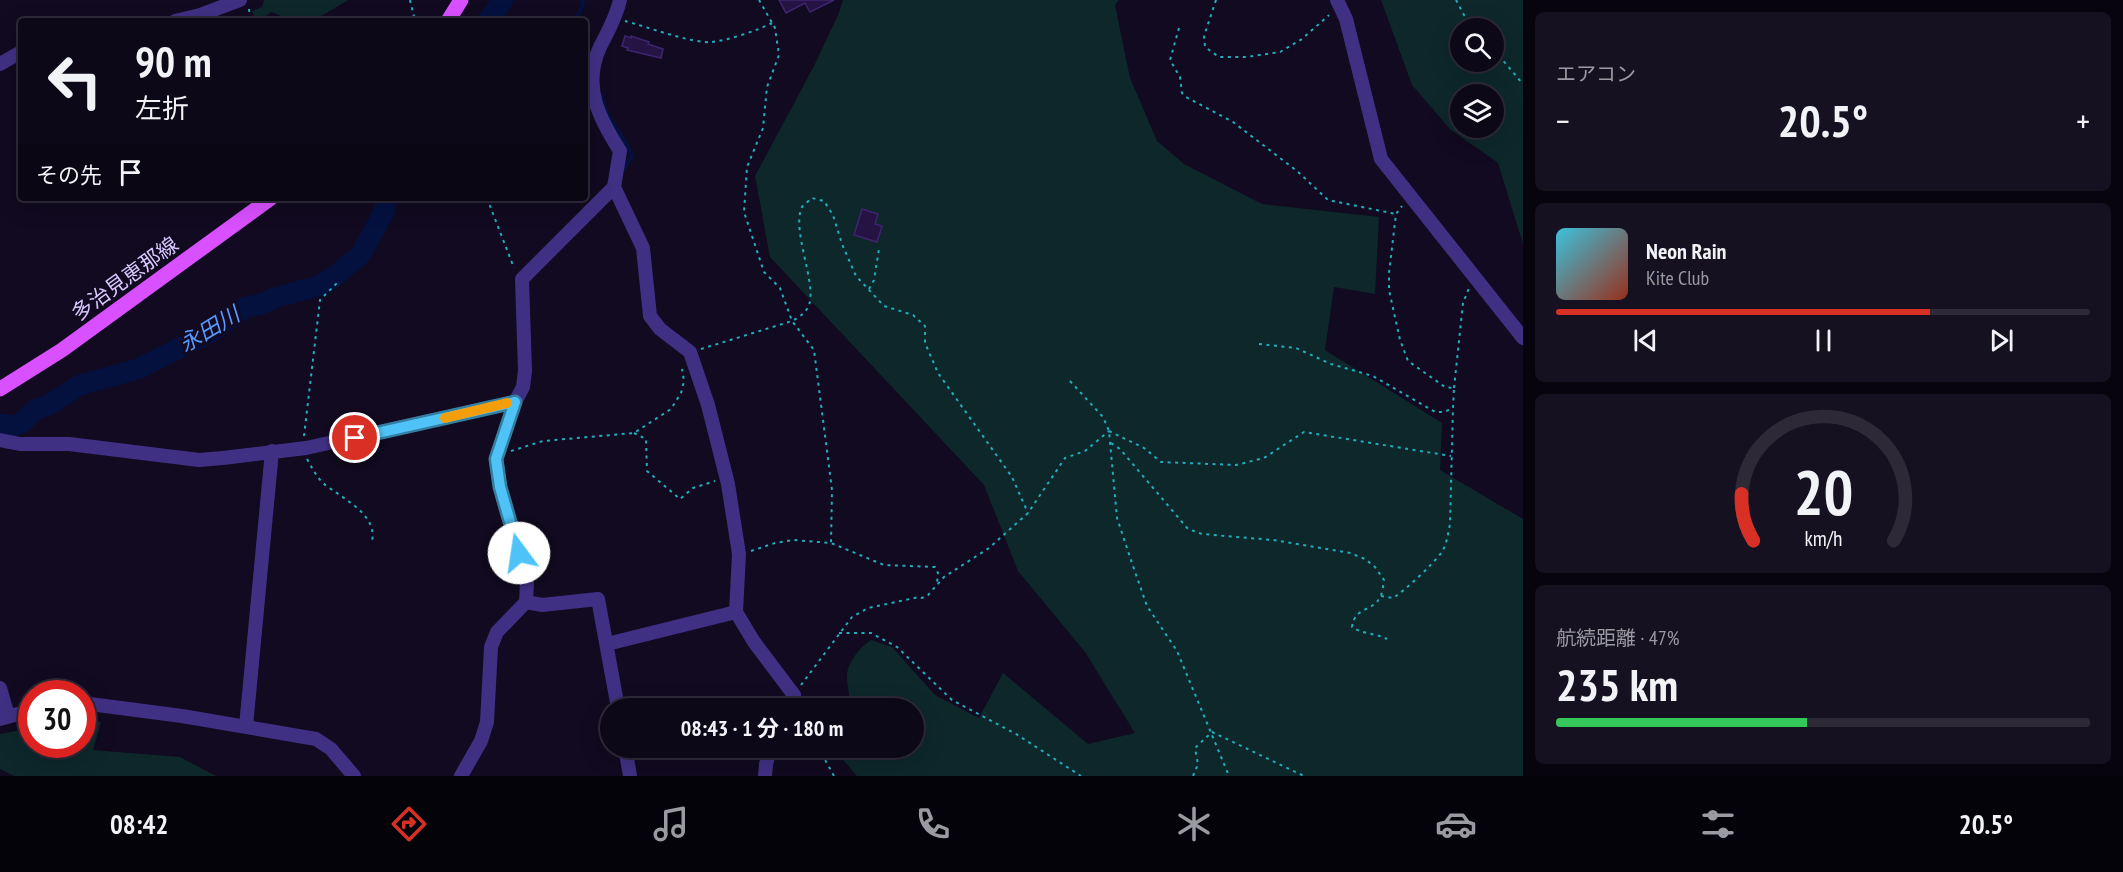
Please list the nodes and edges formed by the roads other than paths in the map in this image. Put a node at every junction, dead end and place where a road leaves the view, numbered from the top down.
1 (240, 0) edge
2 (461, 0) edge
3 (620, 0) edge
4 (1339, 3) edge
5 (188, 18) edge
6 (450, 18) edge
7 (18, 54) edge
8 (0, 64) edge
9 (614, 187) junction
10 (267, 201) edge
11 (1523, 338) edge
12 (0, 389) edge
13 (515, 402) junction
14 (0, 440) edge
15 (272, 451) junction
16 (526, 602) junction
17 (736, 612) junction
18 (608, 644) junction
19 (0, 688) edge
20 (616, 698) edge
21 (792, 698) edge
22 (96, 705) edge
23 (4, 718) edge
24 (246, 726) junction
25 (627, 758) edge
26 (768, 758) edge
27 (354, 776) edge
28 (461, 776) edge
29 (630, 776) edge
30 (765, 776) edge

1 - 5 street
2 - 6 main road
3 - 9 street
4 - 11 street
7 - 8 street
9 - 13 street
9 - 17 street
10 - 12 main road, 多治見恵那線
13 - 15 street
13 - 16 street
14 - 15 street
15 - 24 street
16 - 18 street
16 - 28 street
17 - 18 street
17 - 21 street
18 - 20 street
19 - 23 street
22 - 24 street
24 - 27 street
25 - 29 street
26 - 30 street

